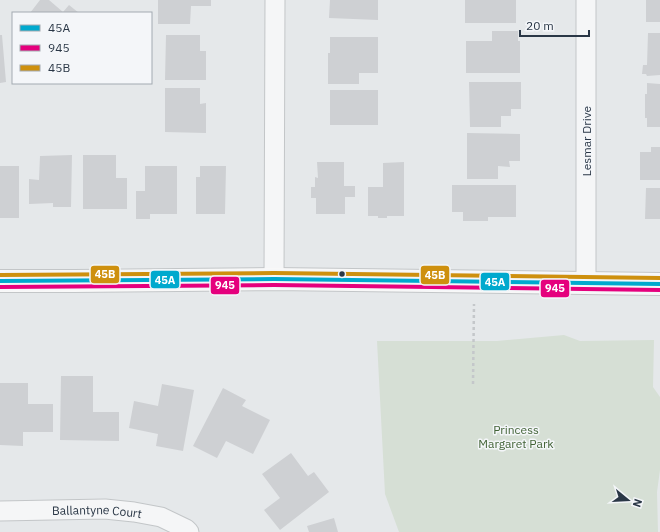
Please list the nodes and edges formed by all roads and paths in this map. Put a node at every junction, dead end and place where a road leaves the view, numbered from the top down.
1 (275, 0) edge
2 (586, 0) edge
3 (274, 279) junction
4 (0, 280) edge
5 (474, 281) junction
6 (586, 283) junction
7 (660, 284) edge
8 (473, 384) dead end
9 (0, 511) edge
10 (189, 532) edge

1 - 3 street
2 - 6 street, Lesmar Drive
3 - 4 main road
3 - 5 main road
5 - 6 main road
5 - 8 path
6 - 7 main road
9 - 10 street, Ballantyne Court

